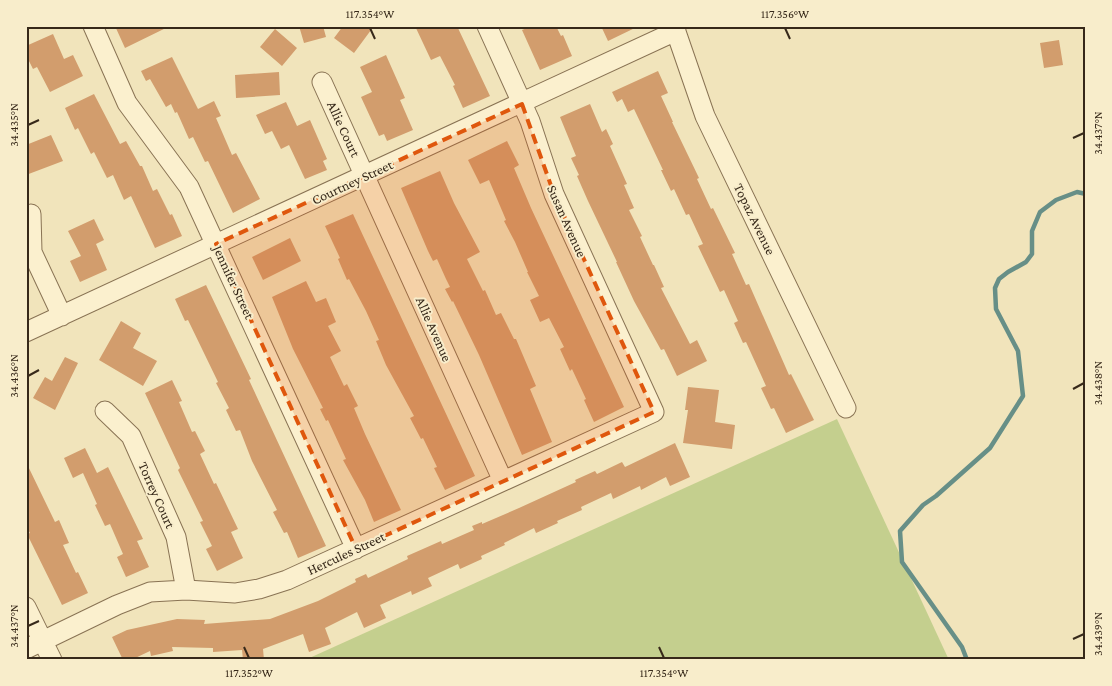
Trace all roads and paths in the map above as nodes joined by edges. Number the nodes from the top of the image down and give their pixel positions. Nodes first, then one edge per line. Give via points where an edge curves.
1 (92, 26) edge
2 (487, 26) edge
3 (675, 29) edge
4 (322, 82) dead end
5 (522, 104) junction
6 (365, 176) junction
7 (31, 214) dead end
8 (216, 244) junction
9 (62, 316) junction
10 (26, 332) edge
11 (846, 408) dead end
12 (105, 411) dead end
13 (654, 412) joint
14 (503, 481) junction
15 (356, 549) junction
16 (186, 590) junction
17 (26, 607) edge
18 (35, 645) edge
19 (52, 660) edge

1 - 8 street, Jennifer Street via 128,103 189,187
2 - 5 street, Susan Avenue
3 - 5 street, Courtney Street
3 - 11 street, Topaz Avenue via 705,116
4 - 6 street, Allie Court
5 - 6 street, Courtney Street
5 - 13 street, Susan Avenue via 554,194
6 - 8 street, Courtney Street
6 - 14 street, Allie Avenue
7 - 9 street via 32,252
8 - 9 street, Courtney Street
8 - 15 street, Jennifer Street
9 - 10 street, Courtney Street
12 - 16 street, Torrey Court via 131,436 176,537
13 - 14 street, Hercules Street
14 - 15 street, Hercules Street
15 - 16 street, Hercules Street via 259,589 235,593
16 - 18 street, Hercules Street via 150,592
17 - 18 street
18 - 19 street

